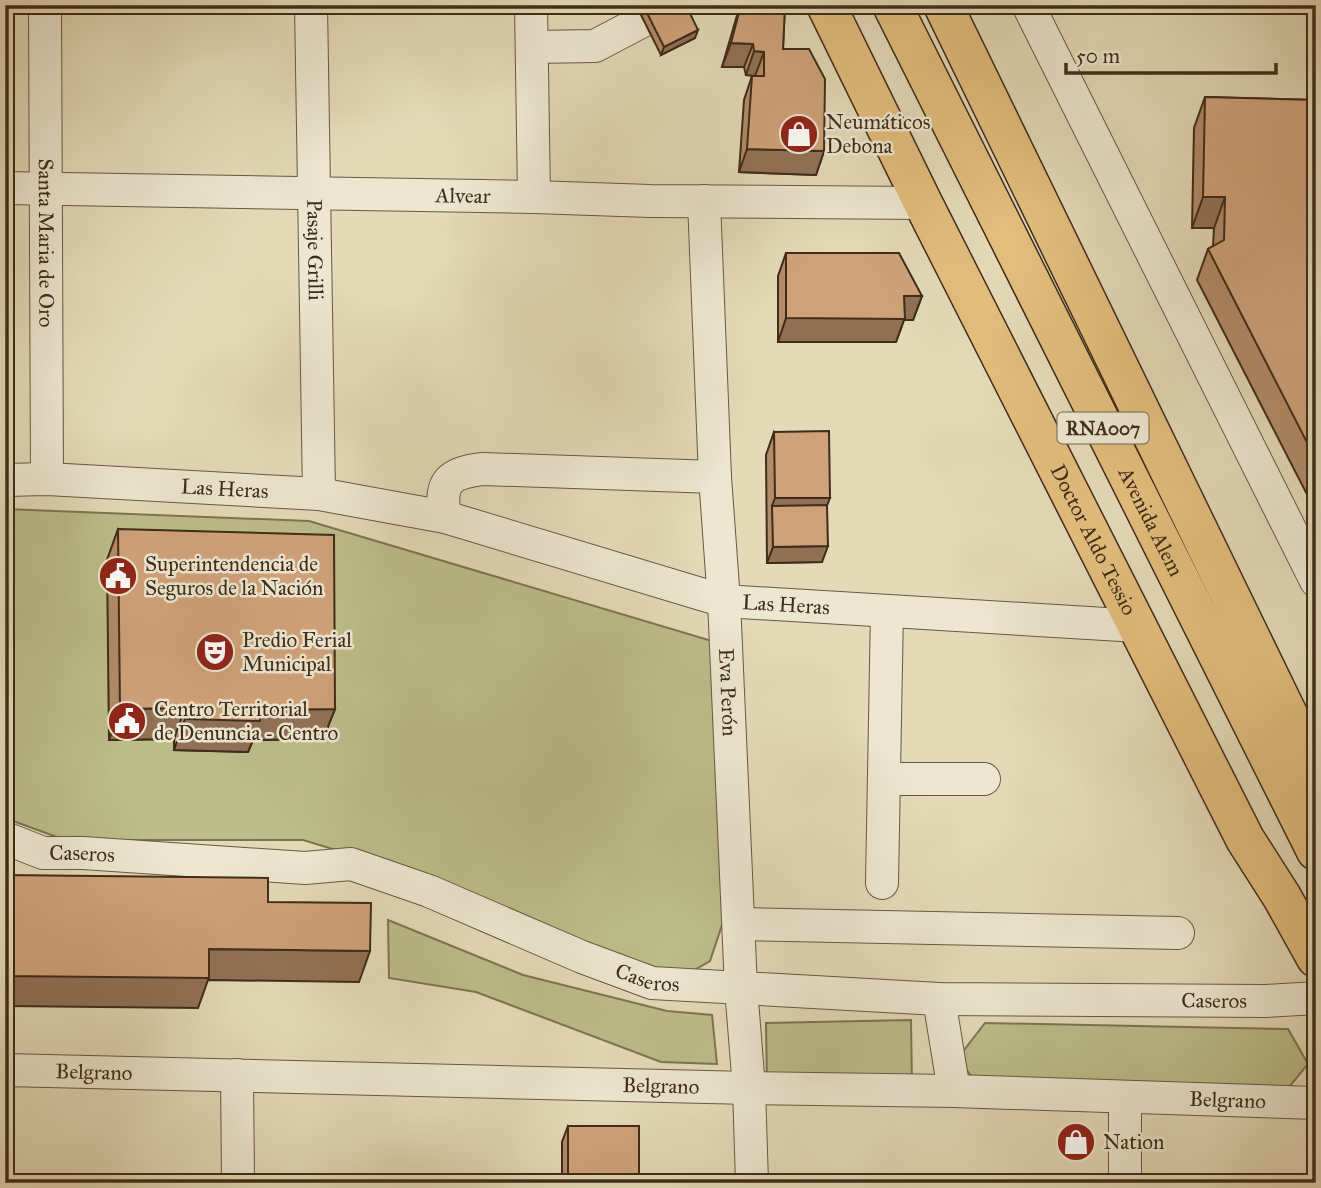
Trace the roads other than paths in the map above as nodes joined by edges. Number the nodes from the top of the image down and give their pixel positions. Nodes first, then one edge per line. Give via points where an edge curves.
1 (45, 5) edge
2 (311, 5) edge
3 (531, 5) edge
4 (673, 5) edge
5 (827, 5) edge
6 (892, 5) edge
7 (943, 5) edge
8 (1028, 5) edge
9 (532, 47) junction
10 (5, 188) edge
11 (45, 188) junction
12 (314, 194) junction
13 (534, 197) junction
14 (704, 201) junction
15 (923, 203) junction
16 (715, 477) junction
17 (5, 480) edge
18 (47, 480) junction
19 (319, 494) junction
20 (444, 517) junction
21 (1316, 581) edge
22 (724, 601) junction
23 (887, 611) junction
24 (1138, 626) junction
25 (1281, 703) junction
26 (1316, 755) edge
27 (1316, 772) edge
28 (884, 779) junction
29 (985, 779) dead end
30 (5, 838) edge
31 (1316, 851) edge
32 (882, 883) dead end
33 (738, 924) junction
34 (1178, 933) dead end
35 (1316, 958) edge
36 (741, 988) junction
37 (1316, 998) edge
38 (939, 999) junction
39 (5, 1070) edge
40 (237, 1075) junction
41 (749, 1088) junction
42 (954, 1091) junction
43 (1125, 1097) junction
44 (1308, 1099) edge
45 (238, 1183) edge
46 (752, 1183) edge
47 (1125, 1183) edge

1 - 11 street, Santa Maria de Oro
2 - 12 street, Pasaje Grilli
3 - 9 street
4 - 9 street via 595,46
5 - 15 main road, Doctor Aldo Tessio
6 - 31 main road, Avenida Alem / RNA007
7 - 25 main road, Avenida Alem / RNA007
8 - 21 street
9 - 13 street
10 - 11 street, Alvear
11 - 12 street, Alvear
11 - 18 street, Santa Maria de Oro
12 - 13 street, Alvear
12 - 19 street, Pasaje Grilli
13 - 14 street, Alvear
14 - 15 street, Alvear
14 - 16 street, Eva Perón
15 - 24 main road, Doctor Aldo Tessio
16 - 20 street via 465,471 444,486
16 - 22 street, Eva Perón
17 - 18 street, Las Heras
18 - 19 street, Las Heras
19 - 20 street, Las Heras
20 - 22 street, Las Heras
22 - 23 street, Las Heras
22 - 33 street, Eva Perón
23 - 24 street, Las Heras
23 - 28 street
24 - 35 main road, Doctor Aldo Tessio via 1245,839
25 - 26 main road
25 - 27 main road, Avenida Alem / RNA007
28 - 29 street
28 - 32 street
30 - 36 street, Caseros via 43,853 305,868 351,864 429,891 652,983
33 - 34 street
33 - 36 street, Eva Perón
36 - 38 street, Caseros
36 - 41 street, Eva Perón
37 - 38 street, Caseros
38 - 42 street
39 - 40 street, Belgrano
40 - 41 street, Belgrano
40 - 45 street
41 - 42 street, Belgrano
41 - 46 street, Eva Perón
42 - 43 street, Belgrano
43 - 44 street, Belgrano
43 - 47 street

